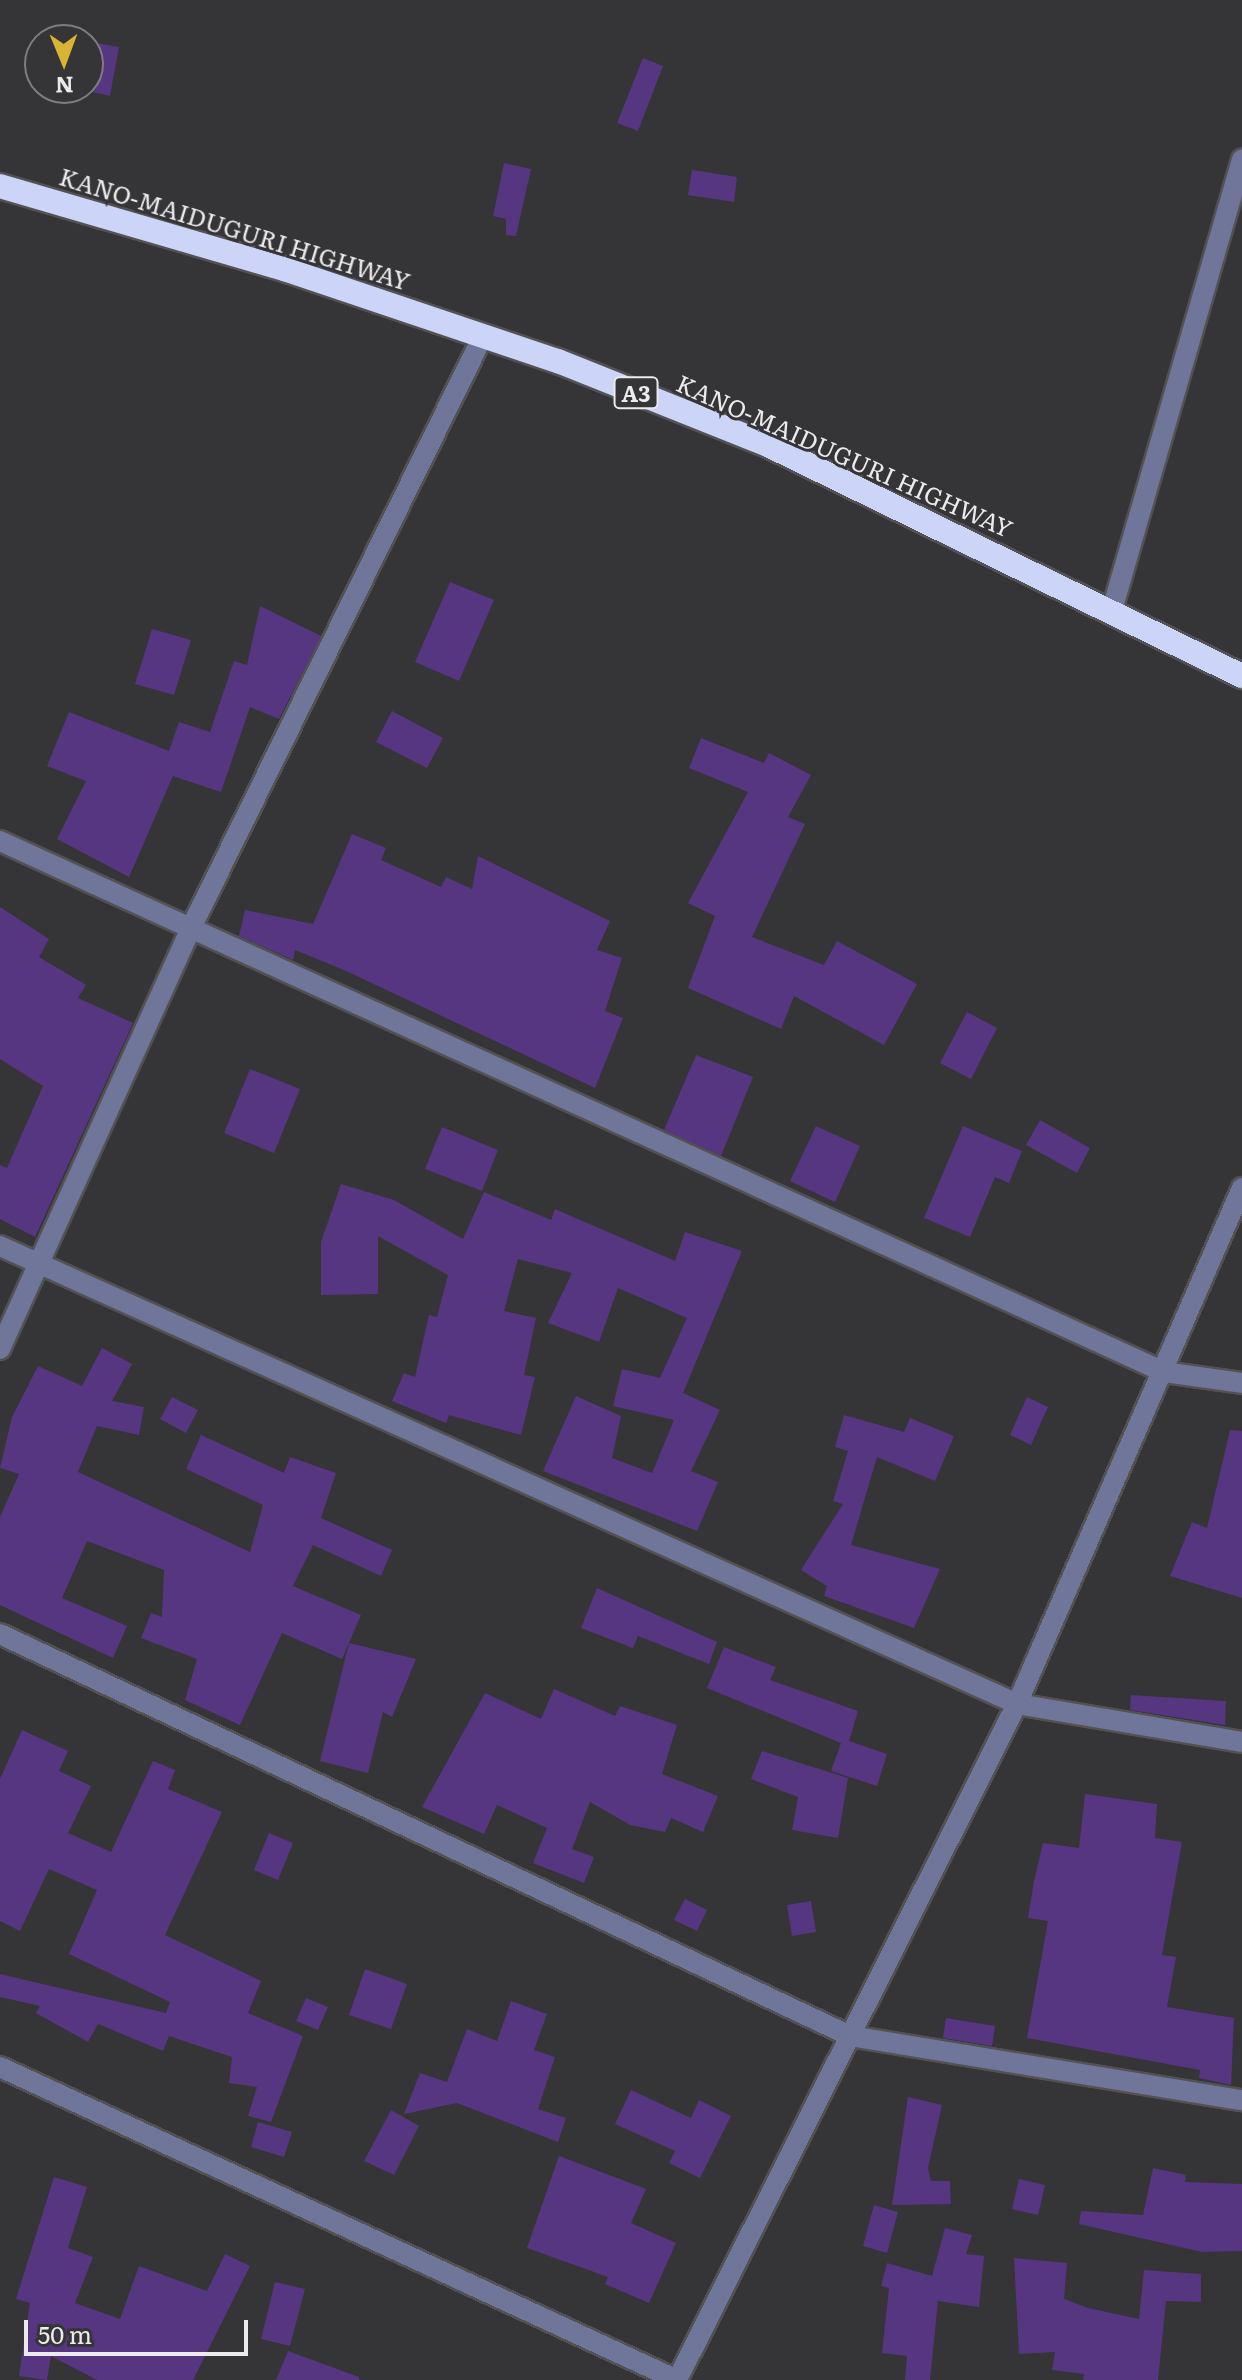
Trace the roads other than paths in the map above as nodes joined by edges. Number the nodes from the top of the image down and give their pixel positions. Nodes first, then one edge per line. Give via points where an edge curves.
1 (1242, 159) edge
2 (0, 186) edge
3 (483, 336) junction
4 (1112, 610) junction
5 (1242, 676) edge
6 (0, 841) edge
7 (191, 928) junction
8 (1242, 1188) edge
9 (0, 1246) edge
10 (39, 1264) junction
11 (0, 1349) edge
12 (1164, 1372) junction
13 (1242, 1383) edge
14 (0, 1634) edge
15 (1017, 1704) junction
16 (1242, 1742) edge
17 (850, 2036) junction
18 (0, 2067) edge
19 (1242, 2100) edge
20 (677, 2380) edge

1 - 4 street
2 - 3 highway, KANO-MAIDUGURI HIGHWAY / A3
3 - 4 highway, KANO-MAIDUGURI HIGHWAY / A3 via 770,446
3 - 7 street
4 - 5 highway, KANO-MAIDUGURI HIGHWAY / A3
6 - 7 street
7 - 10 street
7 - 12 street
8 - 12 street
9 - 10 street
10 - 11 street
10 - 15 street
12 - 13 street
12 - 15 street
14 - 17 street
15 - 16 street
15 - 17 street
17 - 19 street
17 - 20 street
18 - 20 street

